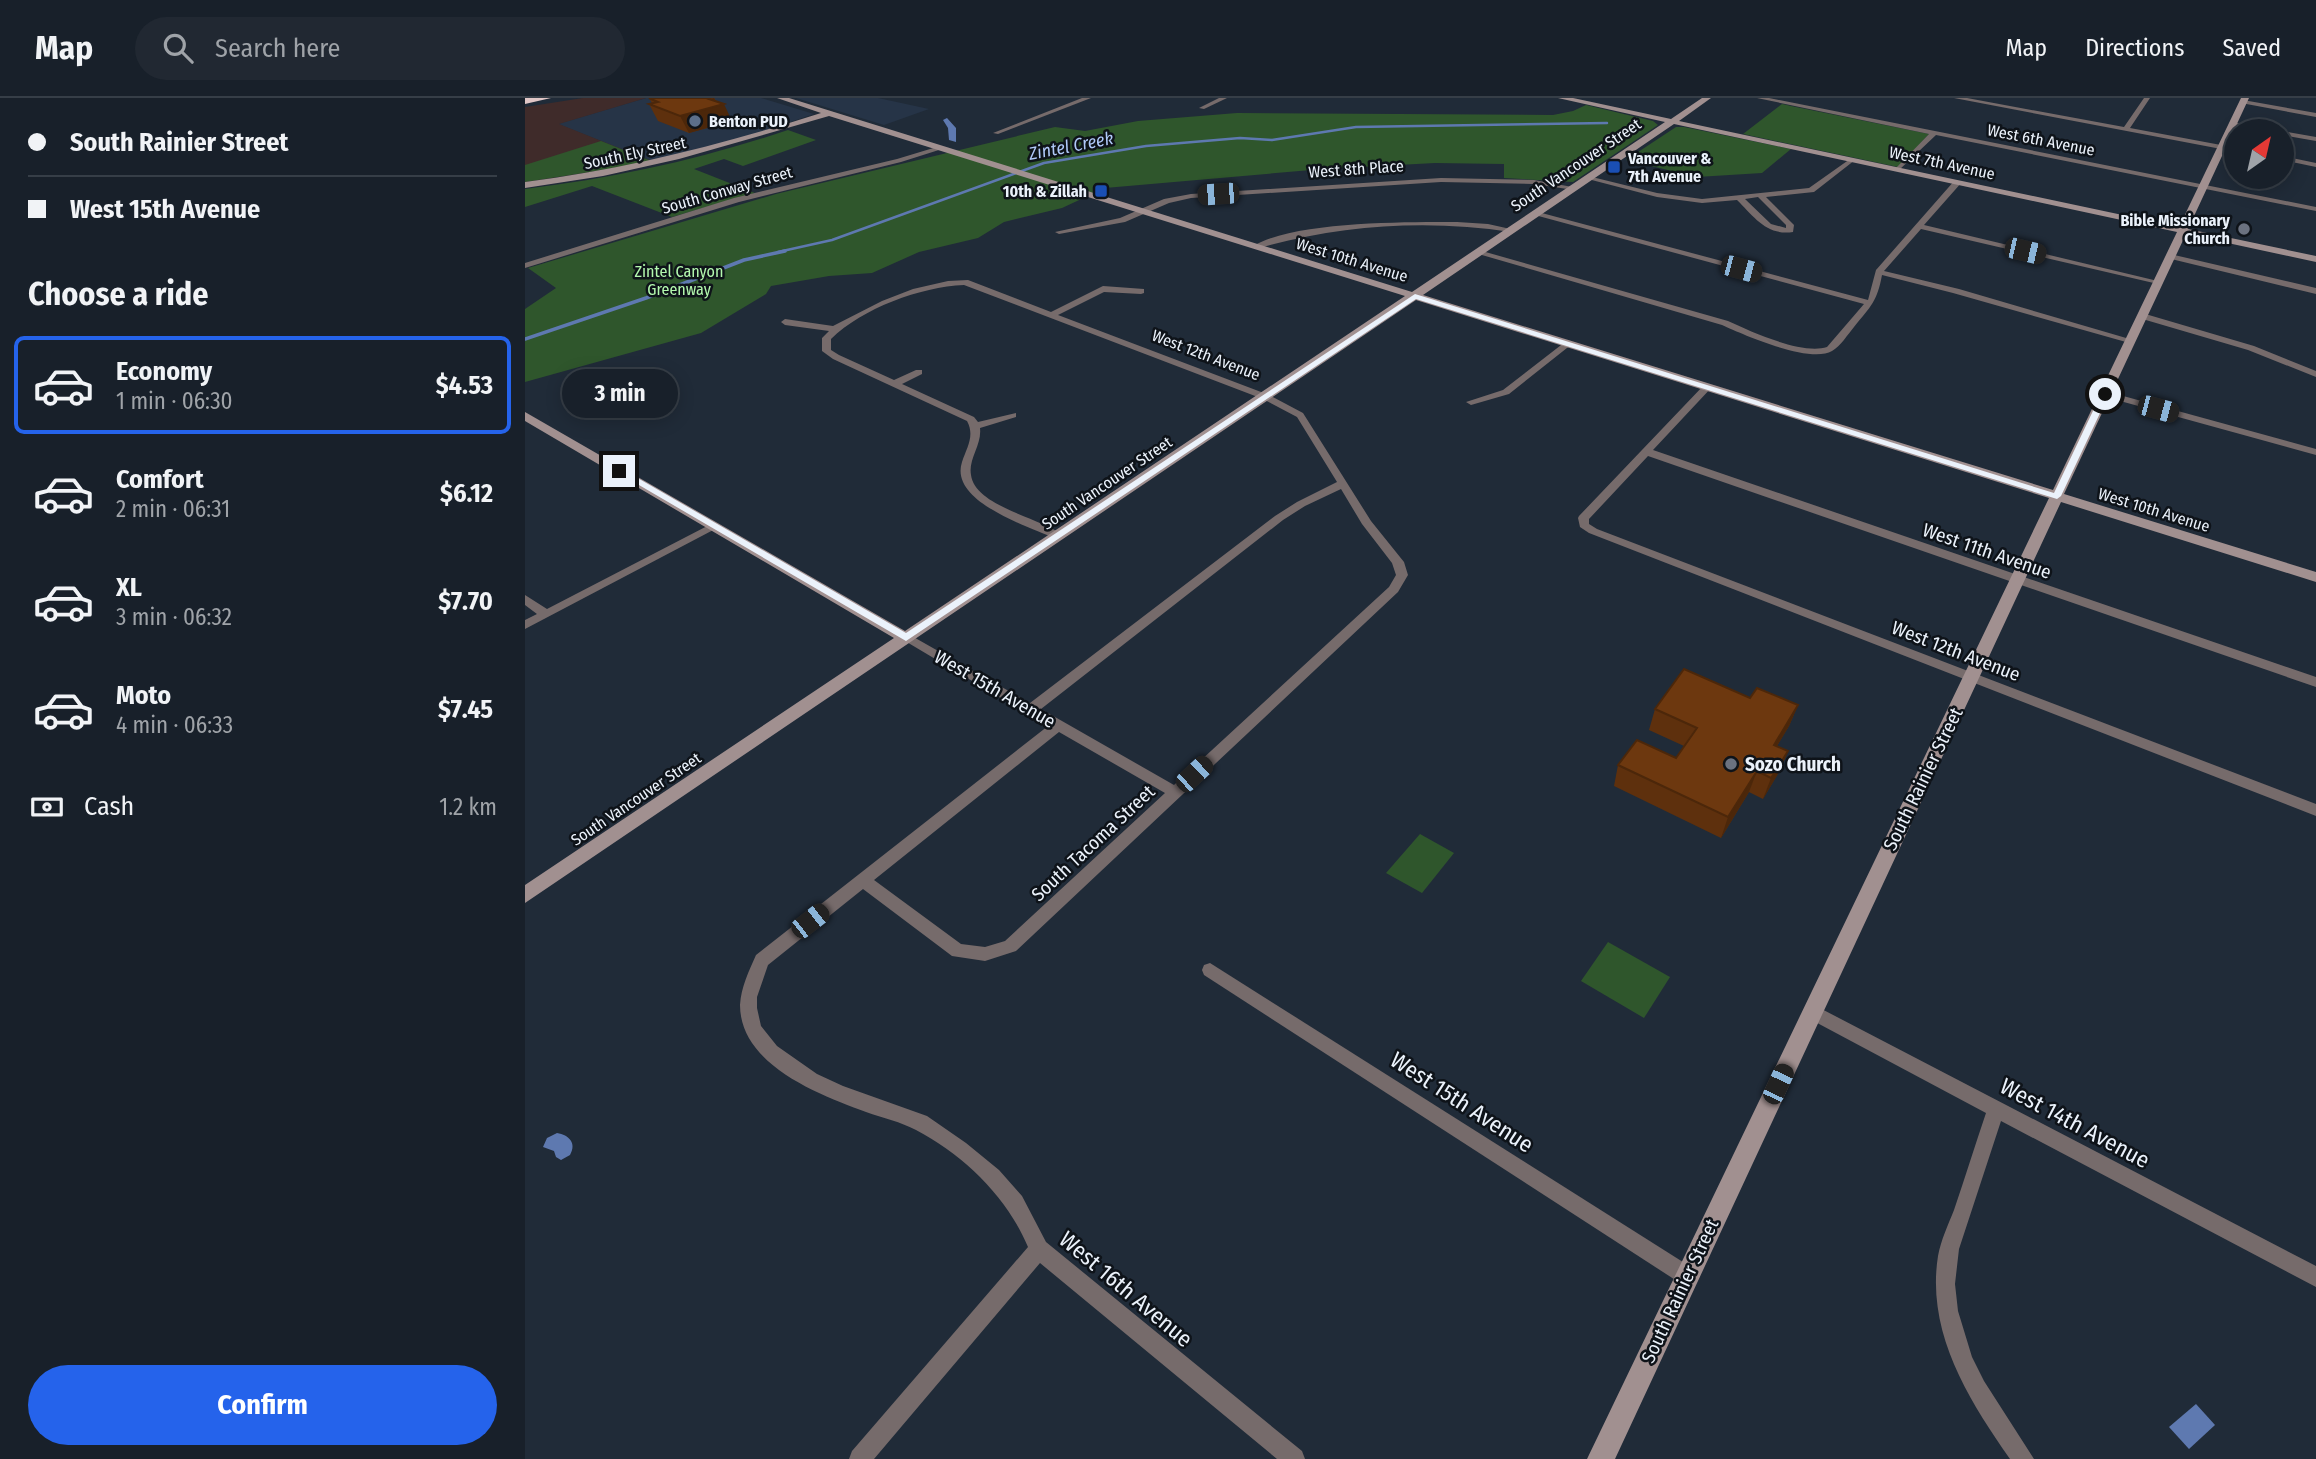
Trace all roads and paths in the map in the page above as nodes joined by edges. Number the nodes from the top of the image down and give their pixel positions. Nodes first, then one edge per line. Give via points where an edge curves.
1 (546, 98) edge
2 (781, 98) edge
3 (1088, 98) edge
4 (1224, 98) edge
5 (1562, 98) edge
6 (1707, 98) edge
7 (1760, 98) edge
8 (1957, 98) edge
9 (2147, 98) edge
10 (2244, 100) edge
11 (525, 101) edge
12 (1202, 107) dead end
13 (829, 113) junction
14 (2316, 115) edge
15 (2234, 119) edge
16 (1673, 121) junction
17 (2126, 129) junction
18 (1934, 132) junction
19 (996, 133) dead end
20 (2294, 135) edge
21 (2316, 139) edge
22 (2224, 142) edge
23 (2222, 147) junction
24 (940, 148) junction
25 (1852, 160) junction
26 (2294, 160) edge
27 (2316, 165) edge
28 (1898, 169) junction
29 (1588, 178) junction
30 (1958, 182) junction
31 (525, 186) edge
32 (2203, 186) junction
33 (1574, 188) junction
34 (1761, 197) junction
35 (1740, 198) junction
36 (2316, 209) edge
37 (1143, 211) junction
38 (1535, 214) junction
39 (1919, 226) junction
40 (1511, 230) junction
41 (2182, 230) junction
42 (1059, 232) dead end
43 (1256, 247) junction
44 (1479, 253) junction
45 (2170, 256) junction
46 (2316, 259) edge
47 (525, 266) edge
48 (1879, 272) junction
49 (2158, 282) junction
50 (1141, 291) dead end
51 (2316, 291) edge
52 (1415, 296) junction
53 (1870, 303) junction
54 (1053, 314) junction
55 (2142, 316) junction
56 (785, 322) dead end
57 (835, 329) junction
58 (2130, 342) junction
59 (1568, 344) junction
60 (919, 372) dead end
61 (2316, 374) edge
62 (894, 384) junction
63 (1707, 387) junction
64 (2105, 394) junction
65 (1266, 397) junction
66 (1471, 402) dead end
67 (1013, 415) dead end
68 (525, 416) edge
69 (976, 426) junction
70 (1647, 452) junction
71 (2316, 452) edge
72 (1342, 484) junction
73 (2057, 496) junction
74 (713, 526) junction
75 (1058, 536) junction
76 (1402, 575) joint
77 (2316, 577) edge
78 (2018, 580) junction
79 (525, 599) edge
80 (546, 614) junction
81 (525, 625) edge
82 (906, 638) junction
83 (1972, 677) junction
84 (2316, 681) edge
85 (1031, 710) junction
86 (1058, 725) junction
87 (1174, 792) junction
88 (2316, 810) edge
89 (863, 880) junction
90 (525, 895) edge
91 (1210, 970) dead end
92 (1812, 1012) junction
93 (1996, 1108) junction
94 (1039, 1249) junction
95 (1687, 1276) junction
96 (2316, 1277) edge
97 (860, 1459) edge
98 (1294, 1459) edge
99 (1601, 1459) edge
100 (2023, 1459) edge

1 - 11 highway
2 - 13 street, West 10th Avenue
3 - 19 street
4 - 12 street
5 - 16 street, West 7th Avenue
6 - 16 street, South Vancouver Street
7 - 18 street, West 6th Avenue
8 - 17 street
9 - 17 street
10 - 14 street
10 - 15 street, South Rainier Street
13 - 24 street, West 10th Avenue
13 - 31 street, South Ely Street via 678,159
16 - 25 street, West 7th Avenue
16 - 29 street, South Vancouver Street
17 - 23 street
18 - 28 street
18 - 32 street, West 6th Avenue
20 - 21 street
22 - 23 street, South Rainier Street
23 - 32 street, South Rainier Street
24 - 37 street, West 10th Avenue
24 - 47 street, South Conway Street via 737,200
25 - 28 street, West 7th Avenue
25 - 34 street via 1811,190
26 - 27 street
28 - 30 street, West 7th Avenue
29 - 33 street, South Vancouver Street
29 - 35 street via 1682,199
30 - 39 street
30 - 41 street, West 7th Avenue
32 - 36 street, West 6th Avenue
32 - 41 street, South Rainier Street
33 - 37 street, West 8th Place via 1511,181 1402,181 1191,196
33 - 38 street, South Vancouver Street
34 - 35 street
34 - 35 street via 1790,230 1770,228
37 - 42 street, West 8th Place via 1122,220
37 - 43 street, West 10th Avenue
38 - 40 street, South Vancouver Street
38 - 53 street
39 - 48 street
39 - 49 street
40 - 43 street via 1478,224 1413,225 1287,235
40 - 44 street, South Vancouver Street
41 - 45 street, South Rainier Street
41 - 46 street, West 7th Avenue
43 - 52 street, West 10th Avenue
44 - 52 street, South Vancouver Street
44 - 53 street via 1820,352 1830,349
45 - 49 street, South Rainier Street
45 - 51 street
48 - 53 street
48 - 58 street
49 - 55 street, South Rainier Street
50 - 54 street via 1103,289
52 - 59 street, West 10th Avenue
52 - 65 street, South Vancouver Street
54 - 57 street, West 12th Avenue via 965,282 940,283 916,289
54 - 65 street, West 12th Avenue
55 - 58 street, South Rainier Street
55 - 61 street via 2251,348
56 - 57 street
57 - 62 street via 826,338 827,351
58 - 64 street, South Rainier Street
59 - 63 street, West 10th Avenue
59 - 66 street via 1506,392
60 - 62 street
62 - 69 street via 960,413
63 - 70 street
63 - 73 street, West 10th Avenue
64 - 71 street
64 - 73 street, South Rainier Street
65 - 72 street, West 12th Avenue via 1303,419
65 - 75 street, South Vancouver Street
67 - 69 street
68 - 74 street, West 15th Avenue
69 - 75 street via 965,465 969,485 981,497
70 - 78 street, West 11th Avenue
70 - 83 street, West 12th Avenue via 1583,518 1584,525
72 - 76 street, West 12th Avenue via 1398,562
72 - 85 street via 1279,518
73 - 77 street, West 10th Avenue
73 - 78 street, South Rainier Street
74 - 80 street
74 - 82 street, West 15th Avenue
75 - 82 street, South Vancouver Street
76 - 87 street, South Tacoma Street via 1394,589
78 - 83 street, South Rainier Street
78 - 84 street, West 11th Avenue
79 - 80 street
80 - 81 street
82 - 85 street, West 15th Avenue
82 - 90 street, South Vancouver Street
83 - 88 street, West 12th Avenue
83 - 92 street, South Rainier Street
85 - 86 street, West 15th Avenue
86 - 87 street, West 15th Avenue
86 - 89 street
87 - 89 street, South Tacoma Street via 1022,936 998,951 958,951
89 - 94 street, West 16th Avenue via 762,960 747,1005 759,1040 788,1068 818,1085 922,1124 956,1146 1012,1198
91 - 95 street, West 15th Avenue
92 - 93 street, West 14th Avenue
92 - 95 street, South Rainier Street
93 - 96 street, West 14th Avenue
93 - 100 street via 1948,1255 1946,1291 1959,1353 1982,1401
94 - 97 street
94 - 98 street, West 16th Avenue
95 - 99 street, South Rainier Street

